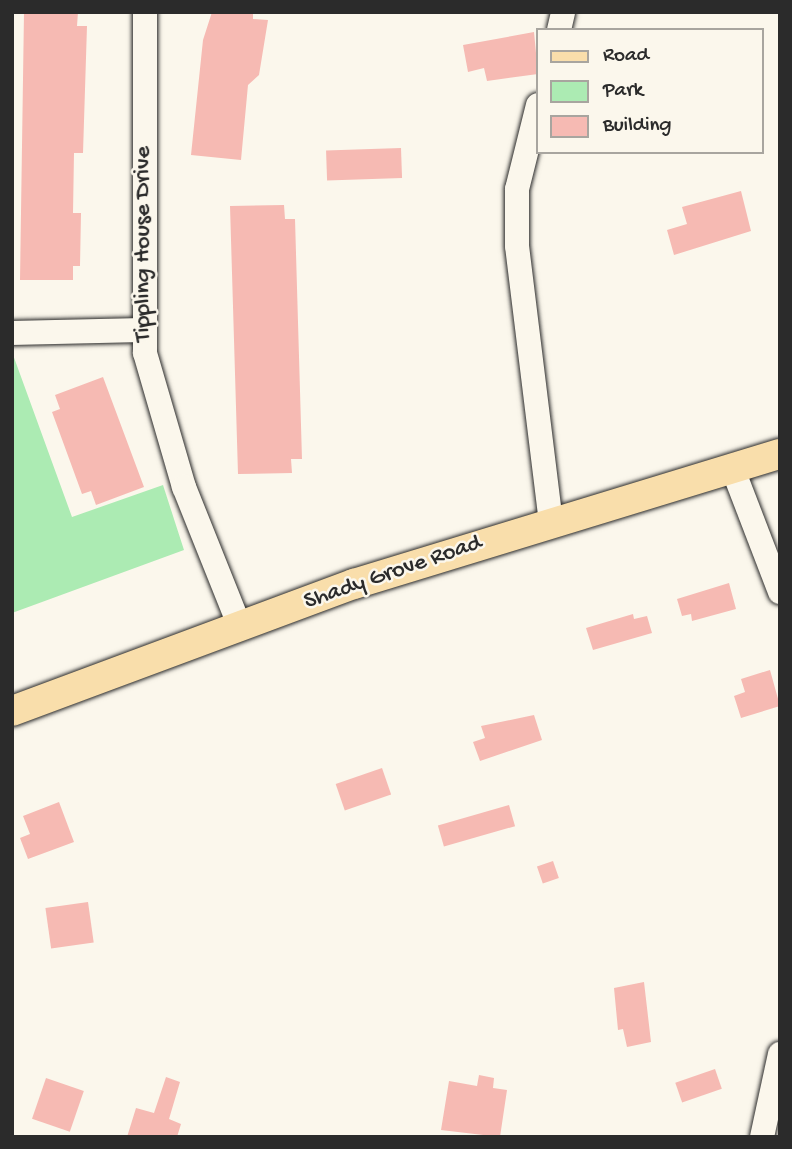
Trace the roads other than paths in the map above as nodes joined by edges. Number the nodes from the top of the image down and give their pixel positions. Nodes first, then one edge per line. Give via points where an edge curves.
1 (145, 12) edge
2 (536, 113) edge
3 (142, 330) junction
4 (12, 332) edge
5 (780, 454) edge
6 (732, 467) junction
7 (551, 521) junction
8 (780, 592) edge
9 (240, 627) junction
10 (12, 711) edge
11 (780, 1054) edge
12 (762, 1137) edge

1 - 3 street, Tippling House Drive
2 - 7 street via 517,189 517,246
3 - 4 street
3 - 9 street, Tippling House Drive via 184,487
5 - 6 main road, Shady Grove Road
6 - 7 main road, Shady Grove Road
6 - 8 street
7 - 9 main road, Shady Grove Road
9 - 10 main road, Shady Grove Road
11 - 12 street

